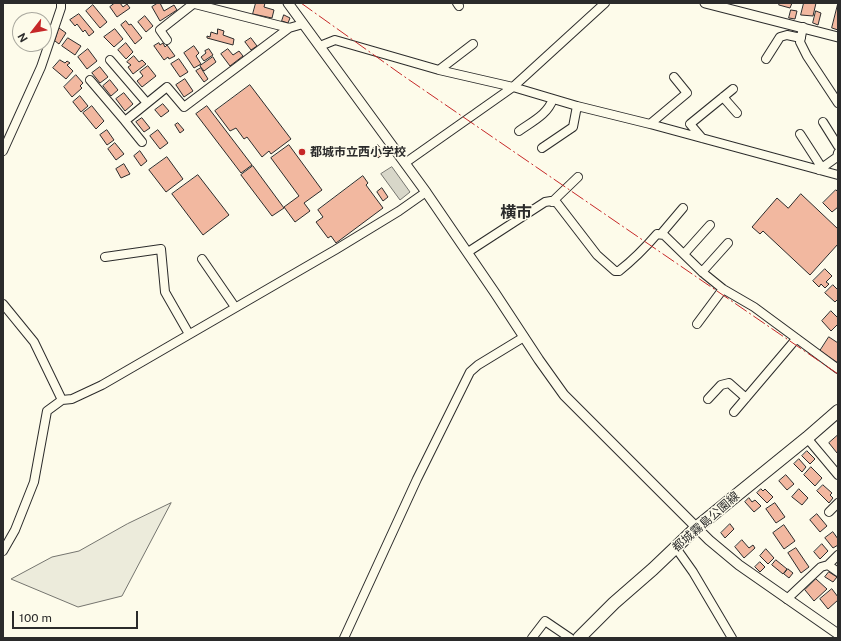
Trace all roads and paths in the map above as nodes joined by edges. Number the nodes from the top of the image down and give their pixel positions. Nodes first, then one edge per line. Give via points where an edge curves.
1 (192, 3) edge
2 (605, 3) edge
3 (705, 3) edge
4 (63, 5) edge
5 (292, 5) edge
6 (303, 24) junction
7 (803, 27) junction
8 (289, 28) junction
9 (838, 36) edge
10 (801, 38) junction
11 (167, 40) dead end
12 (473, 44) dead end
13 (320, 46) junction
14 (766, 59) dead end
15 (110, 60) dead end
16 (439, 70) junction
17 (674, 77) dead end
18 (90, 80) dead end
19 (513, 87) junction
20 (733, 89) dead end
21 (723, 97) junction
22 (553, 99) junction
23 (147, 103) junction
24 (838, 103) edge
25 (577, 106) junction
26 (737, 113) dead end
27 (125, 121) junction
28 (823, 122) dead end
29 (650, 124) junction
30 (519, 131) dead end
31 (800, 134) dead end
32 (702, 138) junction
33 (142, 142) dead end
34 (838, 146) edge
35 (542, 148) dead end
36 (3, 151) edge
37 (838, 153) edge
38 (405, 163) junction
39 (820, 169) junction
40 (838, 175) edge
41 (578, 177) dead end
42 (426, 192) junction
43 (552, 202) junction
44 (683, 208) dead end
45 (710, 225) dead end
46 (661, 234) junction
47 (728, 243) dead end
48 (468, 252) junction
49 (684, 254) junction
50 (105, 257) dead end
51 (202, 259) dead end
52 (702, 272) junction
53 (723, 289) junction
54 (3, 304) edge
55 (235, 307) junction
56 (697, 324) dead end
57 (189, 334) junction
58 (524, 337) junction
59 (796, 339) junction
60 (838, 369) edge
61 (746, 398) junction
62 (708, 399) dead end
63 (62, 400) junction
64 (838, 411) edge
65 (734, 412) dead end
66 (807, 438) junction
67 (838, 474) edge
68 (838, 503) edge
69 (829, 512) dead end
70 (696, 528) junction
71 (676, 548) junction
72 (3, 552) edge
73 (838, 555) edge
74 (828, 565) junction
75 (838, 572) edge
76 (787, 599) junction
77 (838, 634) edge
78 (344, 638) edge
79 (532, 638) edge
80 (570, 638) edge
81 (579, 638) edge
82 (732, 638) edge

1 - 8 street
1 - 11 street via 160,30
2 - 19 street
3 - 7 street
4 - 36 street via 41,67
5 - 6 street
6 - 8 street
6 - 13 street
7 - 9 street
7 - 10 street
8 - 23 street via 184,108 167,87
10 - 14 street via 786,35 780,37
10 - 24 street via 800,42 807,56
12 - 16 street
13 - 16 street via 335,40
13 - 38 street
15 - 23 street
16 - 19 street
17 - 29 street via 687,93
18 - 27 street
19 - 22 street
19 - 38 street
20 - 21 street
21 - 26 street
21 - 32 street via 690,124
22 - 25 street
22 - 30 street via 545,113
23 - 27 street
25 - 29 street
25 - 35 street via 572,127
27 - 33 street
28 - 34 street
29 - 32 street
31 - 39 street
32 - 39 street
37 - 39 street via 837,157
38 - 42 street
39 - 40 street
41 - 43 street
42 - 48 street
42 - 55 street via 342,246
43 - 46 street via 557,203 597,255 615,271 619,271 632,261 657,234
43 - 48 street via 545,202
44 - 46 street
45 - 49 street
46 - 49 street
47 - 52 street
48 - 58 street
49 - 52 street
50 - 57 street via 161,249 165,292
51 - 55 street
52 - 53 street
53 - 56 street
53 - 59 street via 754,307
54 - 63 street via 34,342
55 - 57 street
57 - 63 street via 102,385 72,399
58 - 70 street via 564,395
58 - 78 street via 470,372
59 - 60 street
59 - 61 street
61 - 62 street via 729,383 721,385
61 - 65 street
63 - 72 street via 47,411 34,482 15,530
64 - 66 main road, 都城霧島公園線
66 - 67 street
66 - 70 main road, 都城霧島公園線
68 - 69 street
70 - 71 main road, 都城霧島公園線
70 - 76 street via 738,565
71 - 81 main road, 都城霧島公園線
71 - 82 street
73 - 74 street
74 - 75 street
74 - 76 street via 821,567
76 - 77 street
79 - 80 street via 546,621

